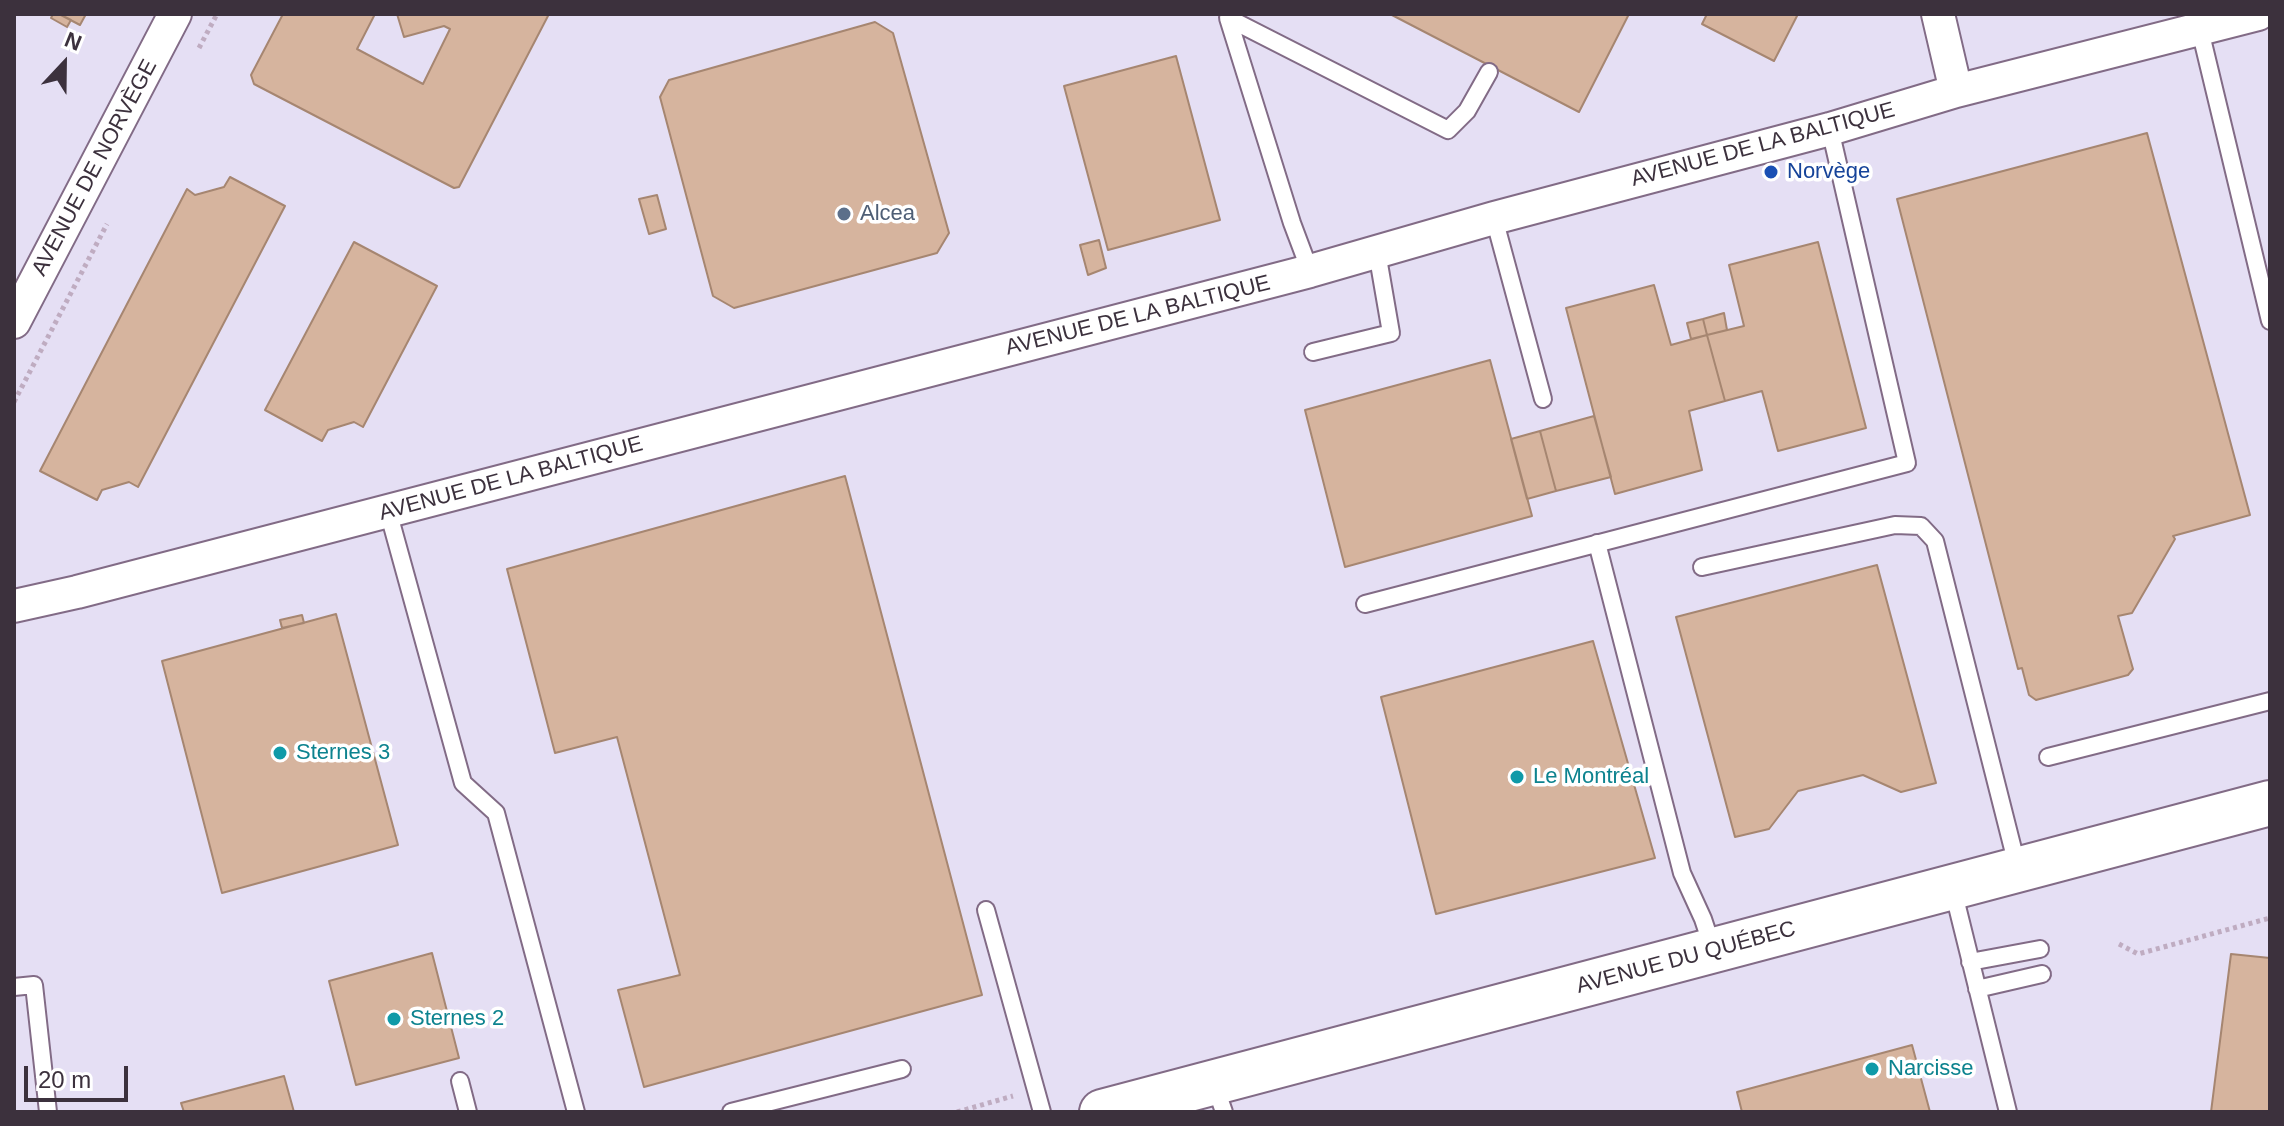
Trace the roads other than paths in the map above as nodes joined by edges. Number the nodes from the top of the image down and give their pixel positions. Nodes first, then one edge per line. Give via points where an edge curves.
1 (175, 14) edge
2 (1938, 14) edge
3 (2258, 14) edge
4 (1223, 15) edge
5 (2200, 30) junction
6 (1489, 72) dead end
7 (1956, 91) junction
8 (1830, 129) junction
9 (1494, 218) junction
10 (1377, 252) junction
11 (1310, 271) junction
12 (2270, 321) edge
13 (14, 322) edge
14 (1313, 352) dead end
15 (1543, 399) dead end
16 (388, 511) junction
17 (1597, 543) junction
18 (1702, 567) dead end
19 (1365, 604) dead end
20 (14, 606) edge
21 (2270, 701) edge
22 (2048, 757) dead end
23 (2270, 803) edge
24 (2019, 871) junction
25 (1952, 888) junction
26 (986, 910) dead end
27 (2040, 949) dead end
28 (1714, 951) junction
29 (1970, 962) junction
30 (2042, 974) dead end
31 (14, 987) edge
32 (1977, 989) junction
33 (902, 1069) dead end
34 (460, 1081) dead end
35 (1219, 1097) edge
36 (48, 1112) edge
37 (468, 1112) edge
38 (576, 1112) edge
39 (731, 1112) edge
40 (1042, 1112) edge
41 (1102, 1112) edge
42 (2008, 1112) edge

1 - 13 street, AVENUE DE NORVÈGE
2 - 7 street
3 - 5 street, AVENUE DE LA BALTIQUE
4 - 6 lane via 1448,130 1467,111
4 - 11 lane
5 - 7 street, AVENUE DE LA BALTIQUE
5 - 12 lane
7 - 8 street, AVENUE DE LA BALTIQUE
8 - 9 street, AVENUE DE LA BALTIQUE
8 - 17 lane via 1907,463
9 - 10 street, AVENUE DE LA BALTIQUE
9 - 15 lane
10 - 11 street, AVENUE DE LA BALTIQUE
10 - 14 lane via 1391,333
11 - 16 street, AVENUE DE LA BALTIQUE
16 - 20 street, AVENUE DE LA BALTIQUE
16 - 38 lane via 463,783 496,813
17 - 19 lane
17 - 28 lane via 1682,873
18 - 24 lane via 1895,525 1921,526 1935,541
21 - 22 lane
23 - 24 street, AVENUE DU QUÉBEC
24 - 25 street, AVENUE DU QUÉBEC
25 - 28 street, AVENUE DU QUÉBEC
25 - 29 lane
26 - 40 lane
27 - 29 lane
28 - 35 street, AVENUE DU QUÉBEC
29 - 32 lane
30 - 32 lane
31 - 36 lane via 34,985
32 - 42 lane
33 - 39 lane
34 - 37 lane
35 - 41 street, AVENUE DU QUÉBEC

